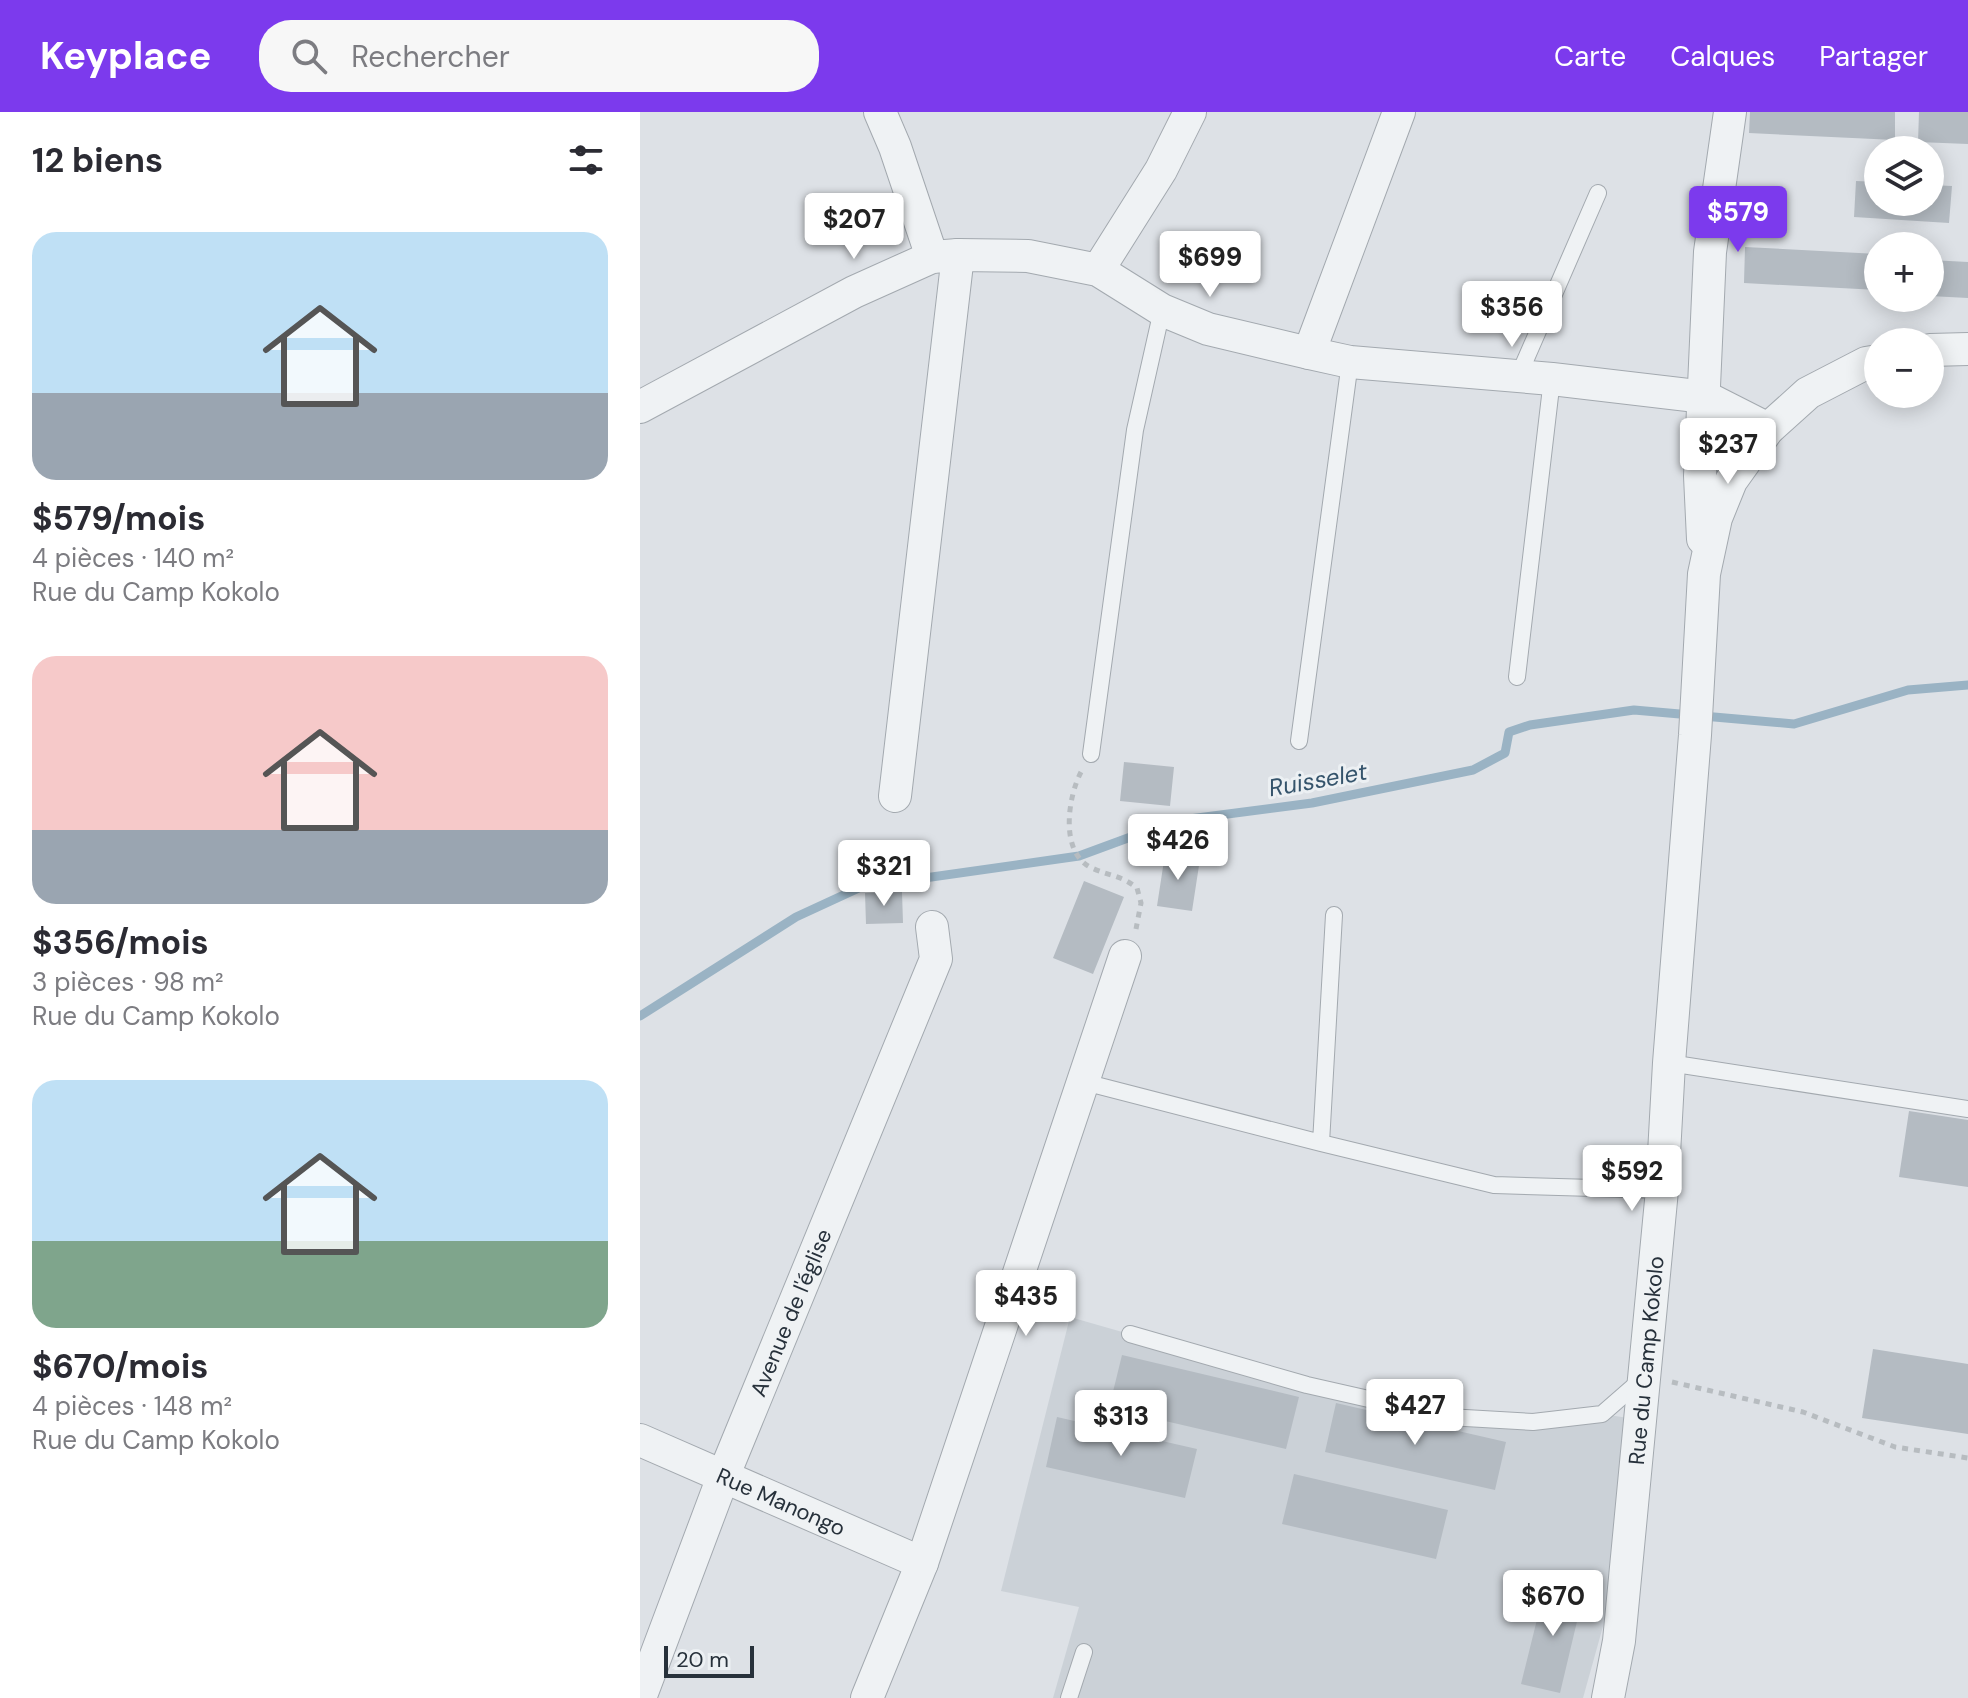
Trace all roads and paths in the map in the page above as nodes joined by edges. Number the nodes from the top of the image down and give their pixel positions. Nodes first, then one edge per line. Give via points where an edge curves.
1 (880, 112) edge
2 (1190, 112) edge
3 (1399, 112) edge
4 (1730, 112) edge
5 (1598, 193) dead end
6 (945, 256) junction
7 (1098, 270) junction
8 (1162, 310) junction
9 (1968, 349) edge
10 (1944, 350) edge
11 (1309, 353) junction
12 (1350, 362) junction
13 (1864, 364) edge
14 (1518, 377) junction
15 (1552, 379) junction
16 (1705, 397) junction
17 (640, 407) edge
18 (1768, 429) junction
19 (1704, 574) junction
20 (1517, 677) dead end
21 (1299, 741) dead end
22 (1091, 754) joint
23 (895, 796) dead end
24 (1334, 915) dead end
25 (932, 927) dead end
26 (1125, 956) joint
27 (1669, 1063) junction
28 (1084, 1082) junction
29 (1968, 1109) edge
30 (1321, 1143) junction
31 (1662, 1190) junction
32 (1130, 1334) dead end
33 (1646, 1376) junction
34 (640, 1440) edge
35 (1968, 1458) edge
36 (723, 1477) junction
37 (922, 1563) junction
38 (1084, 1652) dead end
39 (640, 1698) edge
40 (867, 1698) edge
41 (1069, 1698) edge
42 (1608, 1698) edge

1 - 6 street
2 - 7 street via 1161,170
3 - 11 street
4 - 16 street via 1710,252
5 - 14 lane
6 - 7 street via 1028,256
6 - 17 street via 854,292
6 - 23 street
7 - 8 street
8 - 11 street via 1208,329
8 - 22 lane via 1135,430
9 - 10 street
11 - 12 street
12 - 14 street
12 - 21 lane
13 - 18 street via 1808,393
14 - 15 street
15 - 16 street
15 - 20 lane
16 - 18 street
16 - 19 street via 1700,476
18 - 19 street via 1731,481 1716,518
19 - 27 street, Rue du Camp Kokolo
22 - 26 path via 1077,781 1068,827 1079,856 1090,868 1113,873 1137,888 1139,923
24 - 30 lane
25 - 36 street, Avenue de l'église via 936,959
26 - 28 street
27 - 29 lane
27 - 31 street, Rue du Camp Kokolo
28 - 30 lane
28 - 37 street
30 - 31 lane via 1494,1185
31 - 33 street, Rue du Camp Kokolo
32 - 33 lane via 1307,1385 1448,1417 1533,1422 1602,1414
33 - 35 path via 1803,1412 1895,1447
33 - 42 street, Rue du Camp Kokolo via 1619,1641
34 - 36 street, Rue Manongo
36 - 37 street, Rue Manongo
36 - 39 street, Avenue de l'église
37 - 40 street
38 - 41 lane

